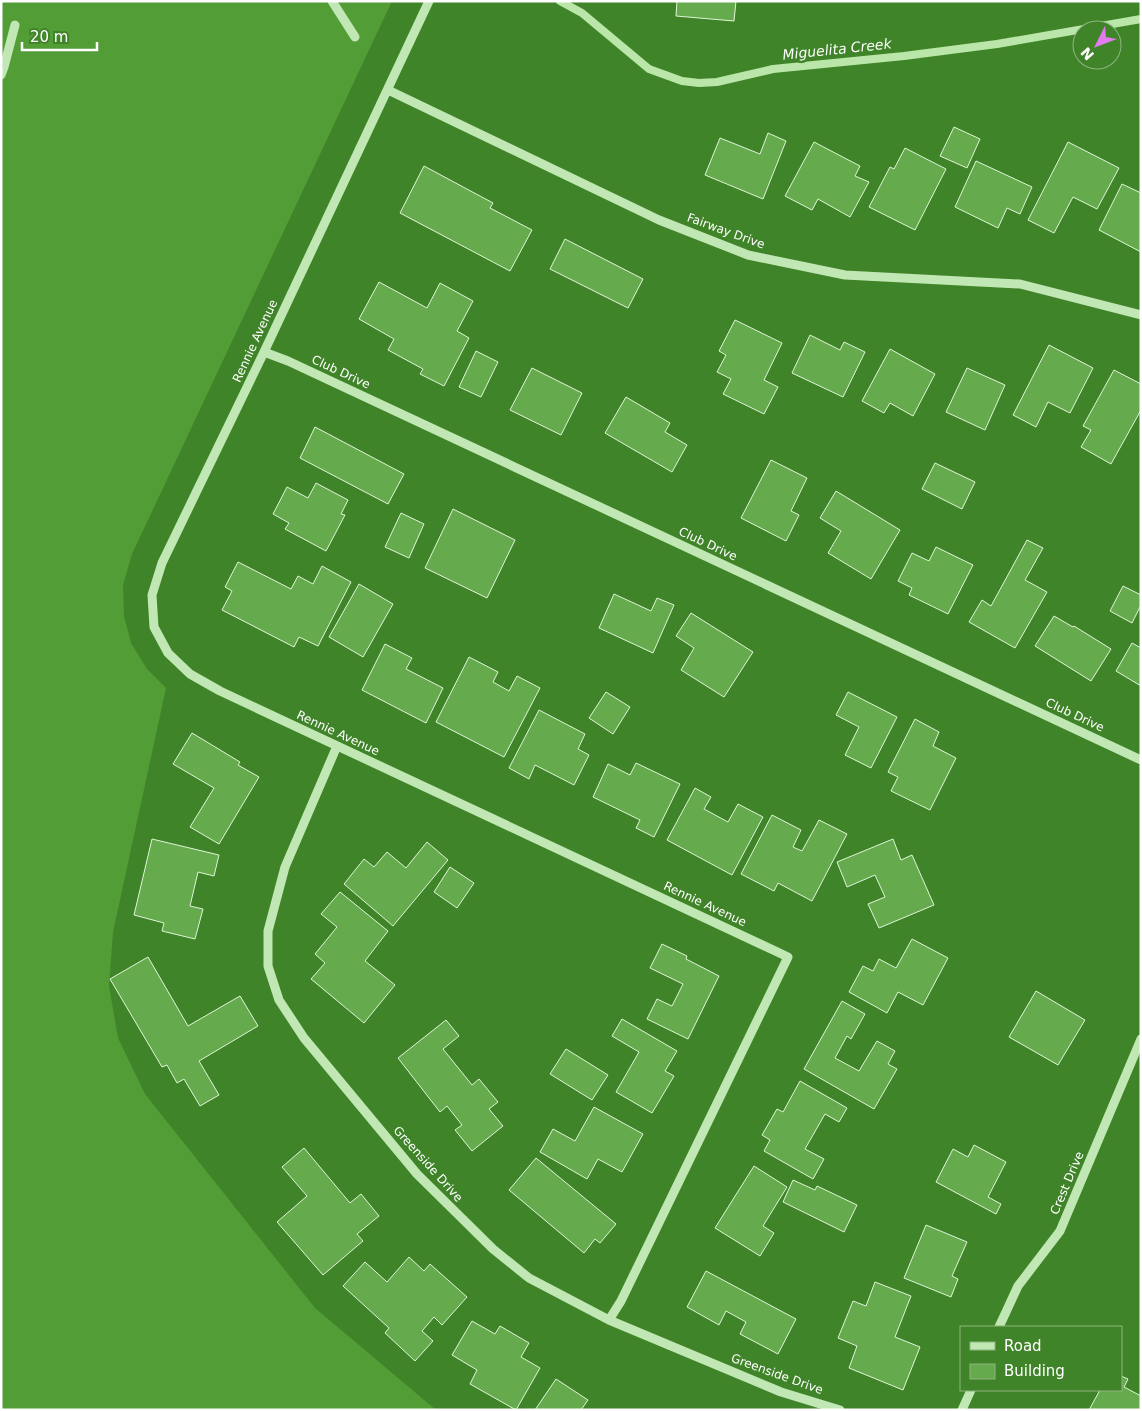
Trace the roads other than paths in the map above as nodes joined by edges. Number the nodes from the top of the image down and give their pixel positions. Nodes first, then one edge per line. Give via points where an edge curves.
1 (332, 1) edge
2 (429, 1) edge
3 (16, 24) dead end
4 (355, 37) dead end
5 (1, 74) edge
6 (388, 90) junction
7 (1141, 315) edge
8 (264, 352) junction
9 (336, 746) junction
10 (1141, 760) edge
11 (1141, 1039) edge
12 (609, 1320) junction
13 (1000, 1326) edge
14 (971, 1391) edge
15 (840, 1410) edge
16 (962, 1410) edge

1 - 4 street
2 - 6 street, Rennie Avenue
3 - 5 street
6 - 7 street, Fairway Drive via 659,220 748,254 844,275 1020,284
6 - 8 street, Rennie Avenue
8 - 9 street, Rennie Avenue via 162,563 152,595 154,627 168,653 190,674
8 - 10 street, Club Drive
9 - 12 street, Greenside Drive via 285,867 268,931 268,966 280,1000 304,1038 417,1174 493,1249 529,1278
9 - 12 street, Rennie Avenue via 788,957
11 - 13 street, Crest Drive via 1060,1230 1018,1286
12 - 15 street, Greenside Drive via 780,1392
14 - 16 street

